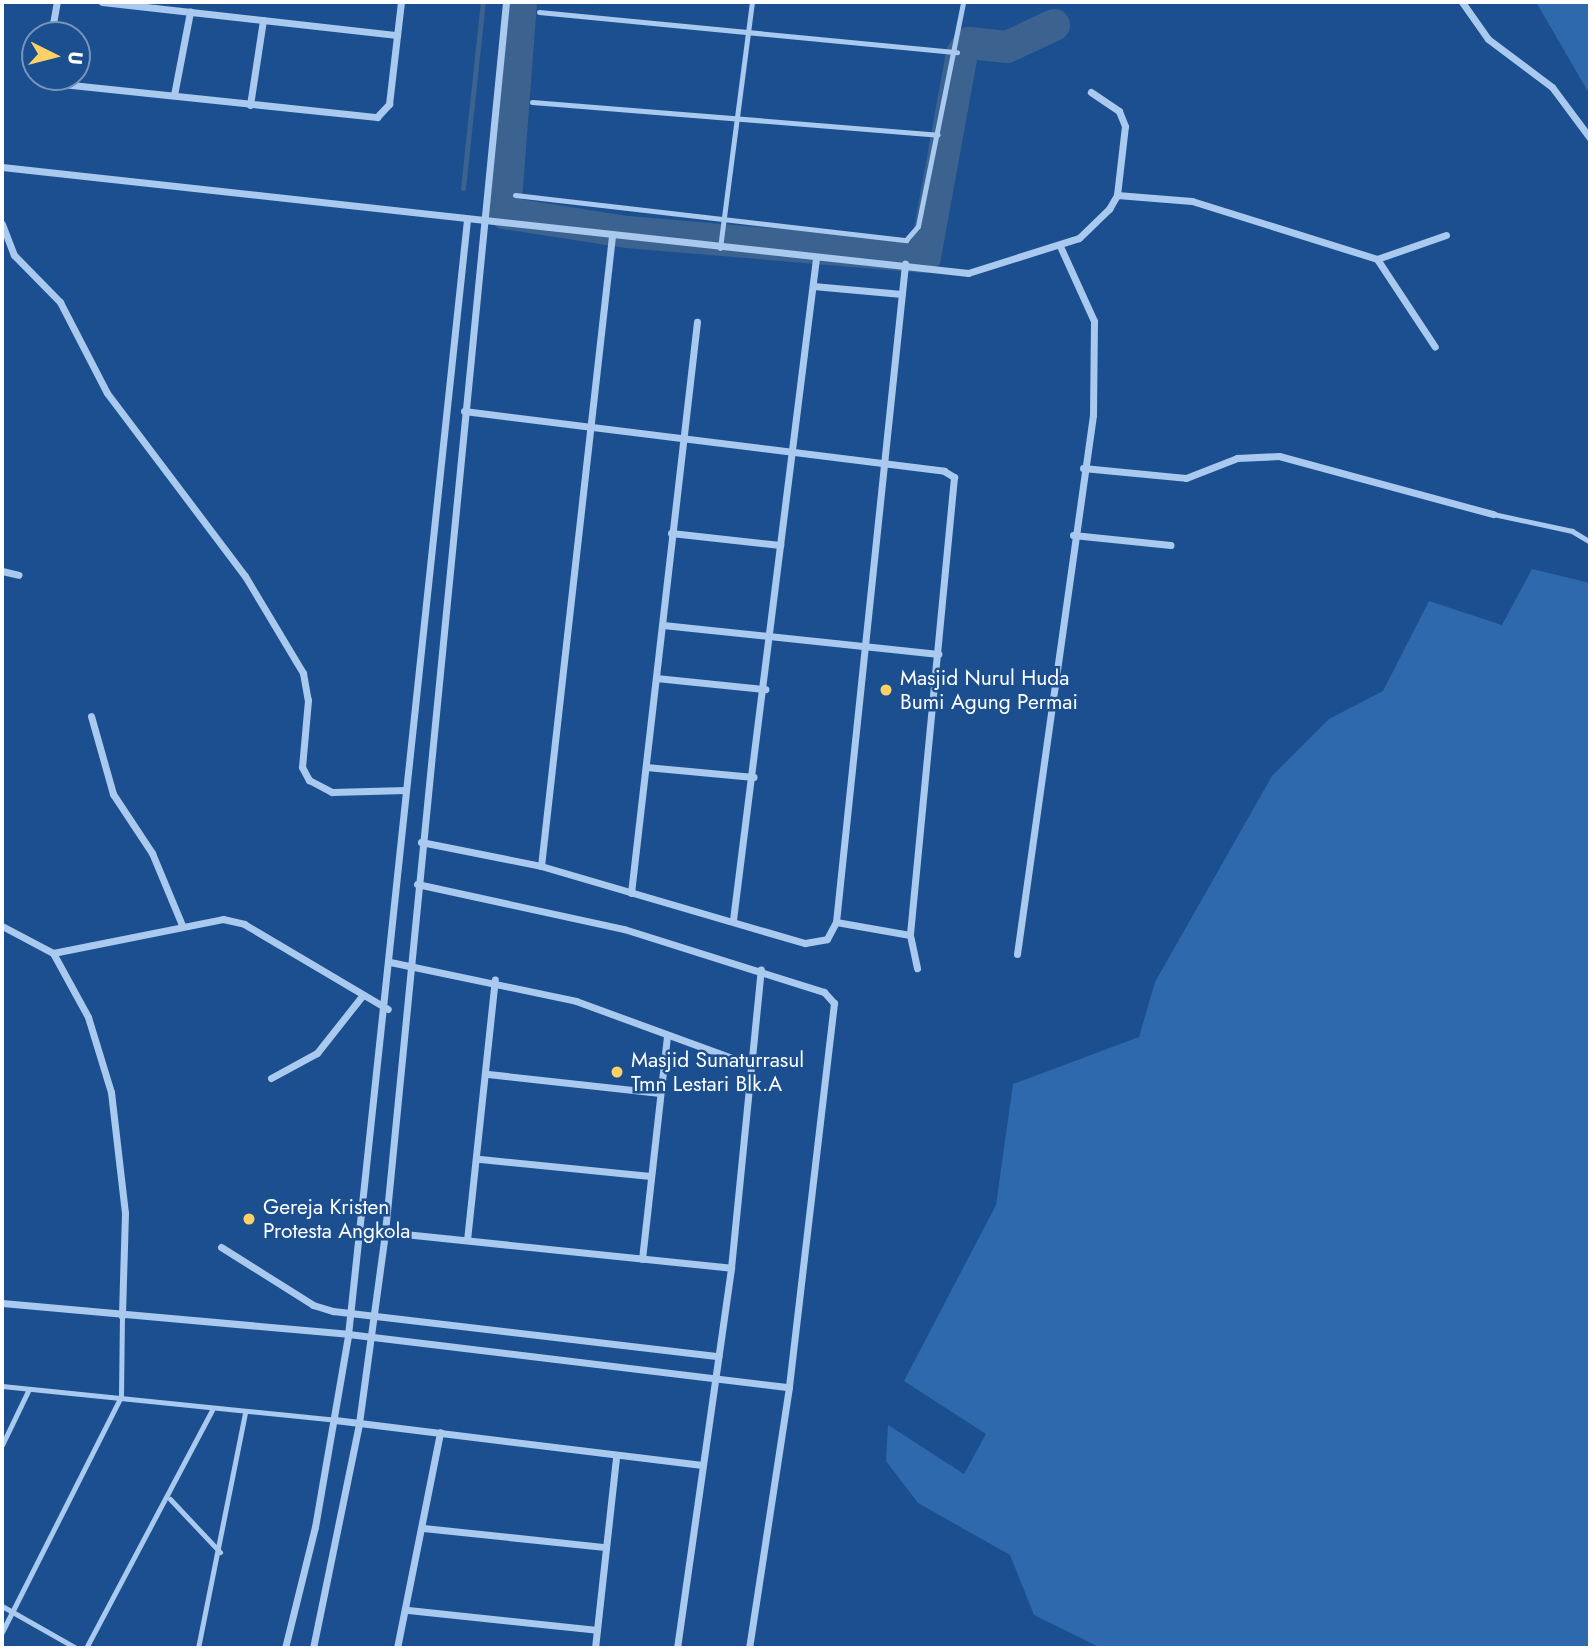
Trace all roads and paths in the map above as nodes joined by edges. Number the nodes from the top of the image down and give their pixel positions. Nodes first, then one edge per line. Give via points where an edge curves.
1 (57, 2) edge
2 (102, 2) edge
3 (401, 2) edge
4 (506, 2) edge
5 (752, 2) edge
6 (963, 2) edge
7 (1462, 2) edge
8 (190, 12) junction
9 (539, 12) dead end
10 (263, 20) junction
11 (54, 21) edge
12 (397, 35) junction
13 (748, 36) junction
14 (957, 52) junction
15 (91, 88) edge
16 (1091, 92) dead end
17 (174, 95) junction
18 (532, 102) dead end
19 (250, 105) junction
20 (737, 120) junction
21 (938, 135) junction
22 (1590, 138) edge
23 (2, 167) edge
24 (515, 195) dead end
25 (1117, 195) junction
26 (467, 220) junction
27 (724, 220) junction
28 (486, 222) junction
29 (2, 224) edge
30 (1447, 235) dead end
31 (612, 236) junction
32 (721, 242) junction
33 (1060, 246) junction
34 (816, 257) junction
35 (1377, 259) junction
36 (905, 264) junction
37 (813, 286) junction
38 (902, 294) junction
39 (697, 322) dead end
40 (1435, 346) dead end
41 (464, 411) junction
42 (587, 430) junction
43 (680, 439) junction
44 (792, 455) junction
45 (880, 463) junction
46 (1083, 468) junction
47 (1493, 514) joint
48 (671, 533) junction
49 (1073, 535) junction
50 (1590, 541) edge
51 (780, 545) junction
52 (1170, 545) dead end
53 (2, 571) edge
54 (19, 575) dead end
55 (663, 625) junction
56 (771, 636) junction
57 (865, 648) junction
58 (938, 654) junction
59 (656, 678) junction
60 (765, 689) junction
61 (91, 716) dead end
62 (646, 767) junction
63 (754, 777) junction
64 (406, 790) junction
65 (421, 842) junction
66 (541, 866) junction
67 (417, 884) junction
68 (631, 893) junction
69 (733, 920) junction
70 (836, 922) junction
71 (181, 925) junction
72 (2, 926) edge
73 (910, 935) junction
74 (53, 953) junction
75 (1017, 954) dead end
76 (390, 962) junction
77 (410, 965) junction
78 (917, 968) dead end
79 (761, 970) junction
80 (495, 980) junction
81 (362, 996) junction
82 (388, 1009) junction
83 (667, 1037) junction
84 (748, 1064) junction
85 (488, 1074) junction
86 (271, 1078) dead end
87 (660, 1093) junction
88 (480, 1159) junction
89 (650, 1176) junction
90 (385, 1232) junction
91 (467, 1240) junction
92 (221, 1247) dead end
93 (642, 1259) junction
94 (731, 1268) junction
95 (2, 1303) edge
96 (350, 1312) junction
97 (370, 1315) junction
98 (122, 1316) junction
99 (348, 1334) junction
100 (369, 1337) junction
101 (718, 1356) junction
102 (715, 1378) junction
103 (2, 1386) edge
104 (789, 1387) junction
105 (29, 1388) junction
106 (121, 1396) junction
107 (212, 1410) junction
108 (246, 1412) junction
109 (335, 1420) junction
110 (359, 1423) junction
111 (440, 1432) junction
112 (2, 1445) edge
113 (616, 1457) junction
114 (702, 1465) junction
115 (170, 1499) junction
116 (423, 1528) junction
117 (605, 1547) junction
118 (220, 1552) junction
119 (2, 1606) edge
120 (408, 1611) junction
121 (14, 1613) junction
122 (597, 1630) junction
123 (2, 1632) edge
124 (76, 1648) edge
125 (86, 1648) edge
126 (198, 1648) edge
127 (285, 1648) edge
128 (313, 1648) edge
129 (397, 1648) edge
130 (595, 1648) edge
131 (677, 1648) edge
132 (749, 1648) edge

1 - 11 street
2 - 8 street
3 - 12 street
4 - 28 street
5 - 13 lane
6 - 14 lane
7 - 22 street via 1488,39 1552,87
8 - 10 street
8 - 17 street
9 - 13 lane
10 - 12 street
10 - 19 street
12 - 19 street via 382,115
13 - 14 lane
13 - 20 lane
14 - 21 lane
15 - 17 street
16 - 25 street via 1123,118
17 - 19 street
18 - 20 lane
20 - 21 lane
20 - 27 lane
21 - 27 lane via 918,226 897,243
23 - 26 street
24 - 27 lane
25 - 33 street via 1096,225
25 - 35 street via 1192,201
26 - 28 street
26 - 64 street
27 - 32 lane
28 - 31 street
28 - 41 street
29 - 64 street via 14,255 60,302 107,393 245,576 303,673 308,700 302,767 309,780 331,792
30 - 35 street
31 - 32 street
31 - 42 street
32 - 34 street
33 - 36 street via 968,273
33 - 46 street via 1094,321 1093,415
34 - 36 street
34 - 37 street
35 - 40 street
36 - 38 street
37 - 38 street
37 - 44 street
38 - 45 street
39 - 43 street
41 - 42 street
41 - 65 street
42 - 43 street
42 - 66 street
43 - 44 street
43 - 48 street
44 - 45 street
44 - 51 street
45 - 57 street
45 - 58 street via 944,471 956,481
46 - 47 street via 1186,478 1237,458 1279,456
46 - 49 street
47 - 50 lane via 1572,531
48 - 51 street
48 - 55 street
49 - 52 street
49 - 75 street via 1068,627
51 - 56 street
53 - 54 street
55 - 56 street
55 - 59 street
56 - 57 street
56 - 60 street
57 - 58 street
57 - 70 street
58 - 73 street
59 - 60 street
59 - 62 street
60 - 63 street
61 - 71 street via 113,794 152,853
62 - 63 street
62 - 68 street
63 - 69 street
64 - 76 street
65 - 66 street
65 - 67 street
66 - 68 street
67 - 77 street
67 - 79 street via 624,929
68 - 69 street
69 - 70 street via 821,944
70 - 73 street
71 - 74 street
71 - 81 street via 223,919 244,924
72 - 74 street
73 - 78 street
74 - 98 street via 88,1017 111,1092 125,1213
76 - 77 street
76 - 82 street
77 - 80 street
77 - 90 street
79 - 84 street
79 - 104 street via 824,992 836,1011
80 - 83 street via 576,1001
80 - 85 street
81 - 82 street
81 - 86 street via 317,1053
82 - 96 street
83 - 84 street
83 - 87 street
84 - 94 street
85 - 87 street
85 - 88 street
87 - 89 street
88 - 89 street
88 - 91 street
89 - 93 street
90 - 91 street
90 - 97 street
91 - 93 street
92 - 96 street via 313,1305
93 - 94 street
94 - 101 street
95 - 98 street
96 - 97 street
96 - 99 street
97 - 100 street
97 - 101 street
98 - 99 street
98 - 106 lane
99 - 100 street
99 - 109 street
100 - 102 street
100 - 110 street
101 - 102 street
102 - 104 street
102 - 114 street
103 - 105 lane
104 - 132 street
105 - 106 lane
105 - 112 lane
106 - 107 lane
106 - 121 lane
107 - 108 lane
107 - 115 lane
108 - 109 lane
108 - 118 lane
109 - 110 street
109 - 127 street
110 - 111 street
110 - 128 street
111 - 113 street
111 - 116 street
113 - 114 street
113 - 117 street
114 - 131 street
115 - 118 lane
115 - 125 lane
116 - 117 street
116 - 120 street
117 - 122 street
118 - 126 lane
119 - 121 lane
120 - 122 street
120 - 129 street
121 - 123 lane
121 - 124 lane
122 - 130 street

